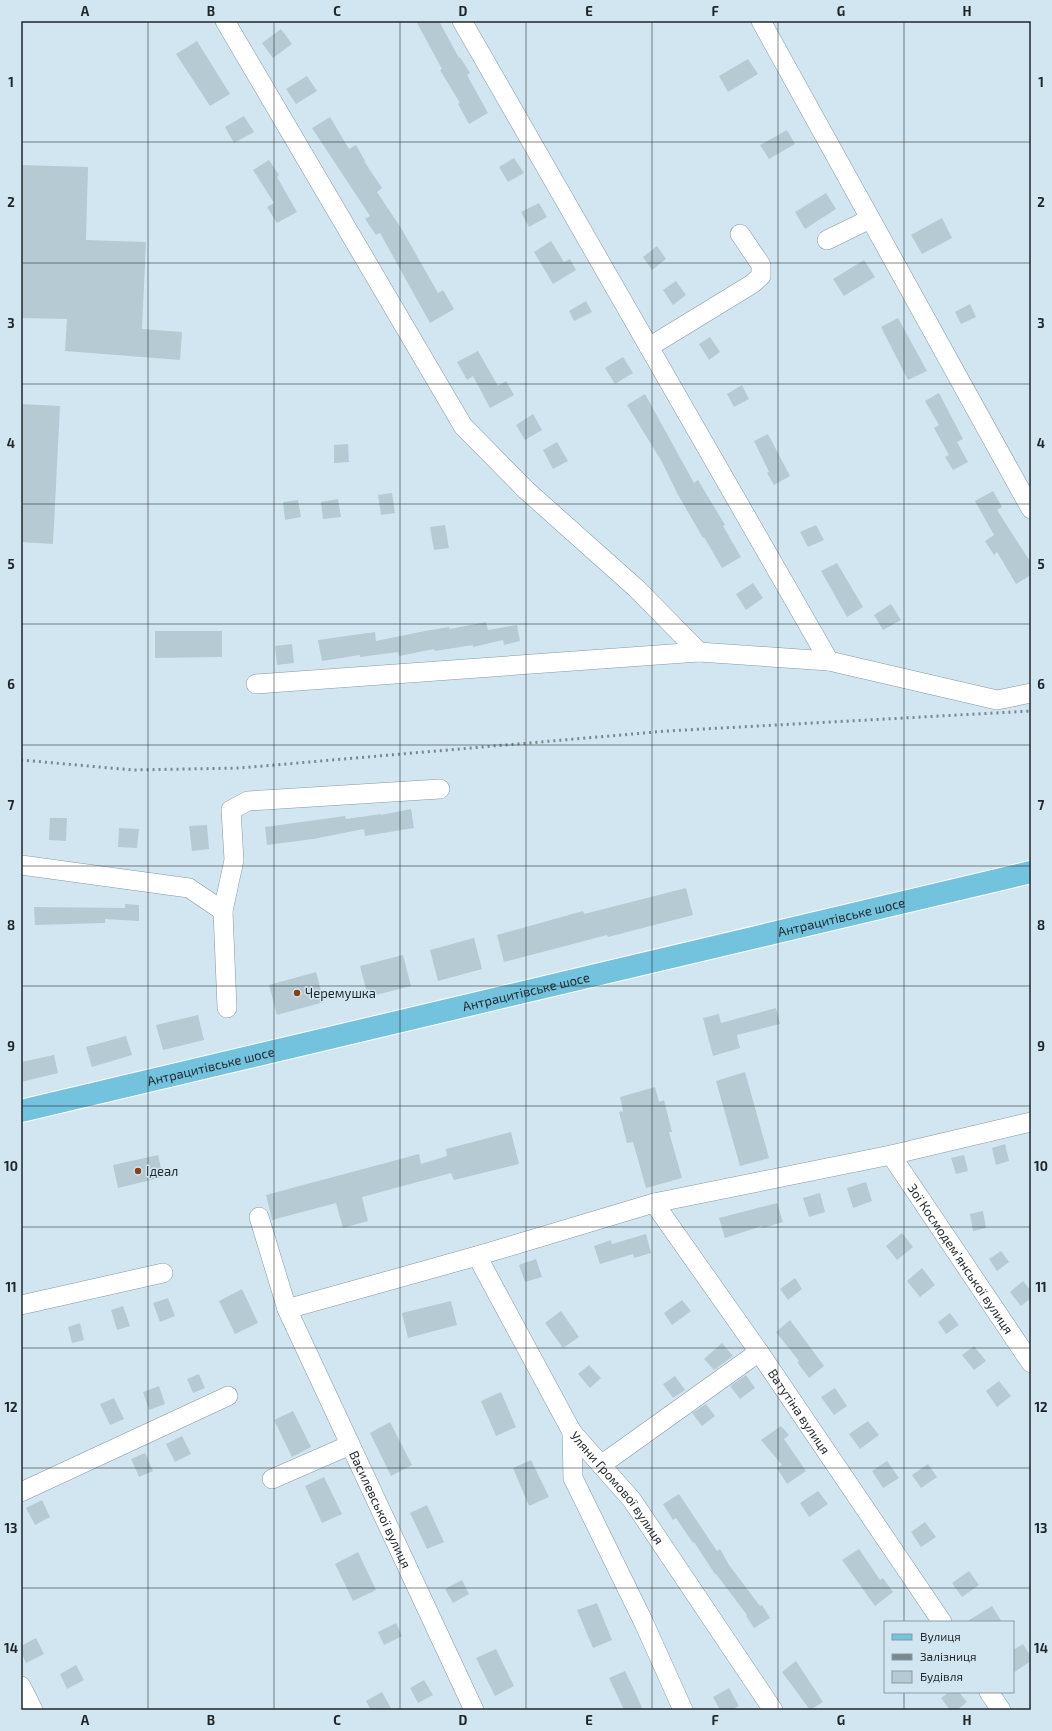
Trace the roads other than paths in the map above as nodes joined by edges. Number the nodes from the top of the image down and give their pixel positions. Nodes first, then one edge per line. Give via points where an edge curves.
1 (225, 21) edge
2 (462, 21) edge
3 (761, 21) edge
4 (870, 219) junction
5 (740, 234) dead end
6 (827, 240) dead end
7 (649, 347) junction
8 (1031, 509) edge
9 (700, 652) junction
10 (829, 661) junction
11 (256, 684) dead end
12 (1031, 693) edge
13 (440, 789) dead end
14 (21, 865) edge
15 (1031, 872) edge
16 (223, 911) junction
17 (227, 1008) dead end
18 (21, 1111) edge
19 (1031, 1122) edge
20 (891, 1155) junction
21 (654, 1203) junction
22 (259, 1217) dead end
23 (477, 1256) junction
24 (163, 1273) dead end
25 (21, 1305) edge
26 (287, 1309) junction
27 (759, 1352) junction
28 (1031, 1363) edge
29 (228, 1396) dead end
30 (572, 1432) junction
31 (350, 1445) junction
32 (601, 1465) junction
33 (272, 1479) dead end
34 (21, 1492) edge
35 (941, 1621) edge
36 (21, 1686) edge
37 (990, 1693) edge
38 (468, 1708) edge
39 (33, 1710) edge
40 (683, 1710) edge
41 (773, 1710) edge
42 (1001, 1710) edge

1 - 9 street via 463,426 526,490 637,588
2 - 7 street
3 - 4 street
4 - 6 street
4 - 8 street
5 - 7 street via 761,265 761,276
7 - 10 street
9 - 10 street
9 - 11 street
10 - 12 street via 997,700
13 - 16 street via 248,801 231,810 234,860
14 - 16 street via 189,888
15 - 18 main road, Антрацитівське шосе
16 - 17 street
19 - 20 street
20 - 21 street
20 - 28 street, Зої Космодем’янської вулиця
21 - 23 street
21 - 27 street, Ватутіна вулиця
22 - 26 street, Василевської вулиця
23 - 26 street
23 - 30 street, Уляни Громової вулиця
24 - 25 street
26 - 31 street, Василевської вулиця
27 - 32 street
27 - 35 street, Ватутіна вулиця
29 - 34 street
30 - 32 street, Уляни Громової вулиця
30 - 40 street via 572,1478 644,1623
31 - 33 street
31 - 38 street, Василевської вулиця
32 - 41 street, Уляни Громової вулиця via 632,1500
36 - 39 street
37 - 42 street

